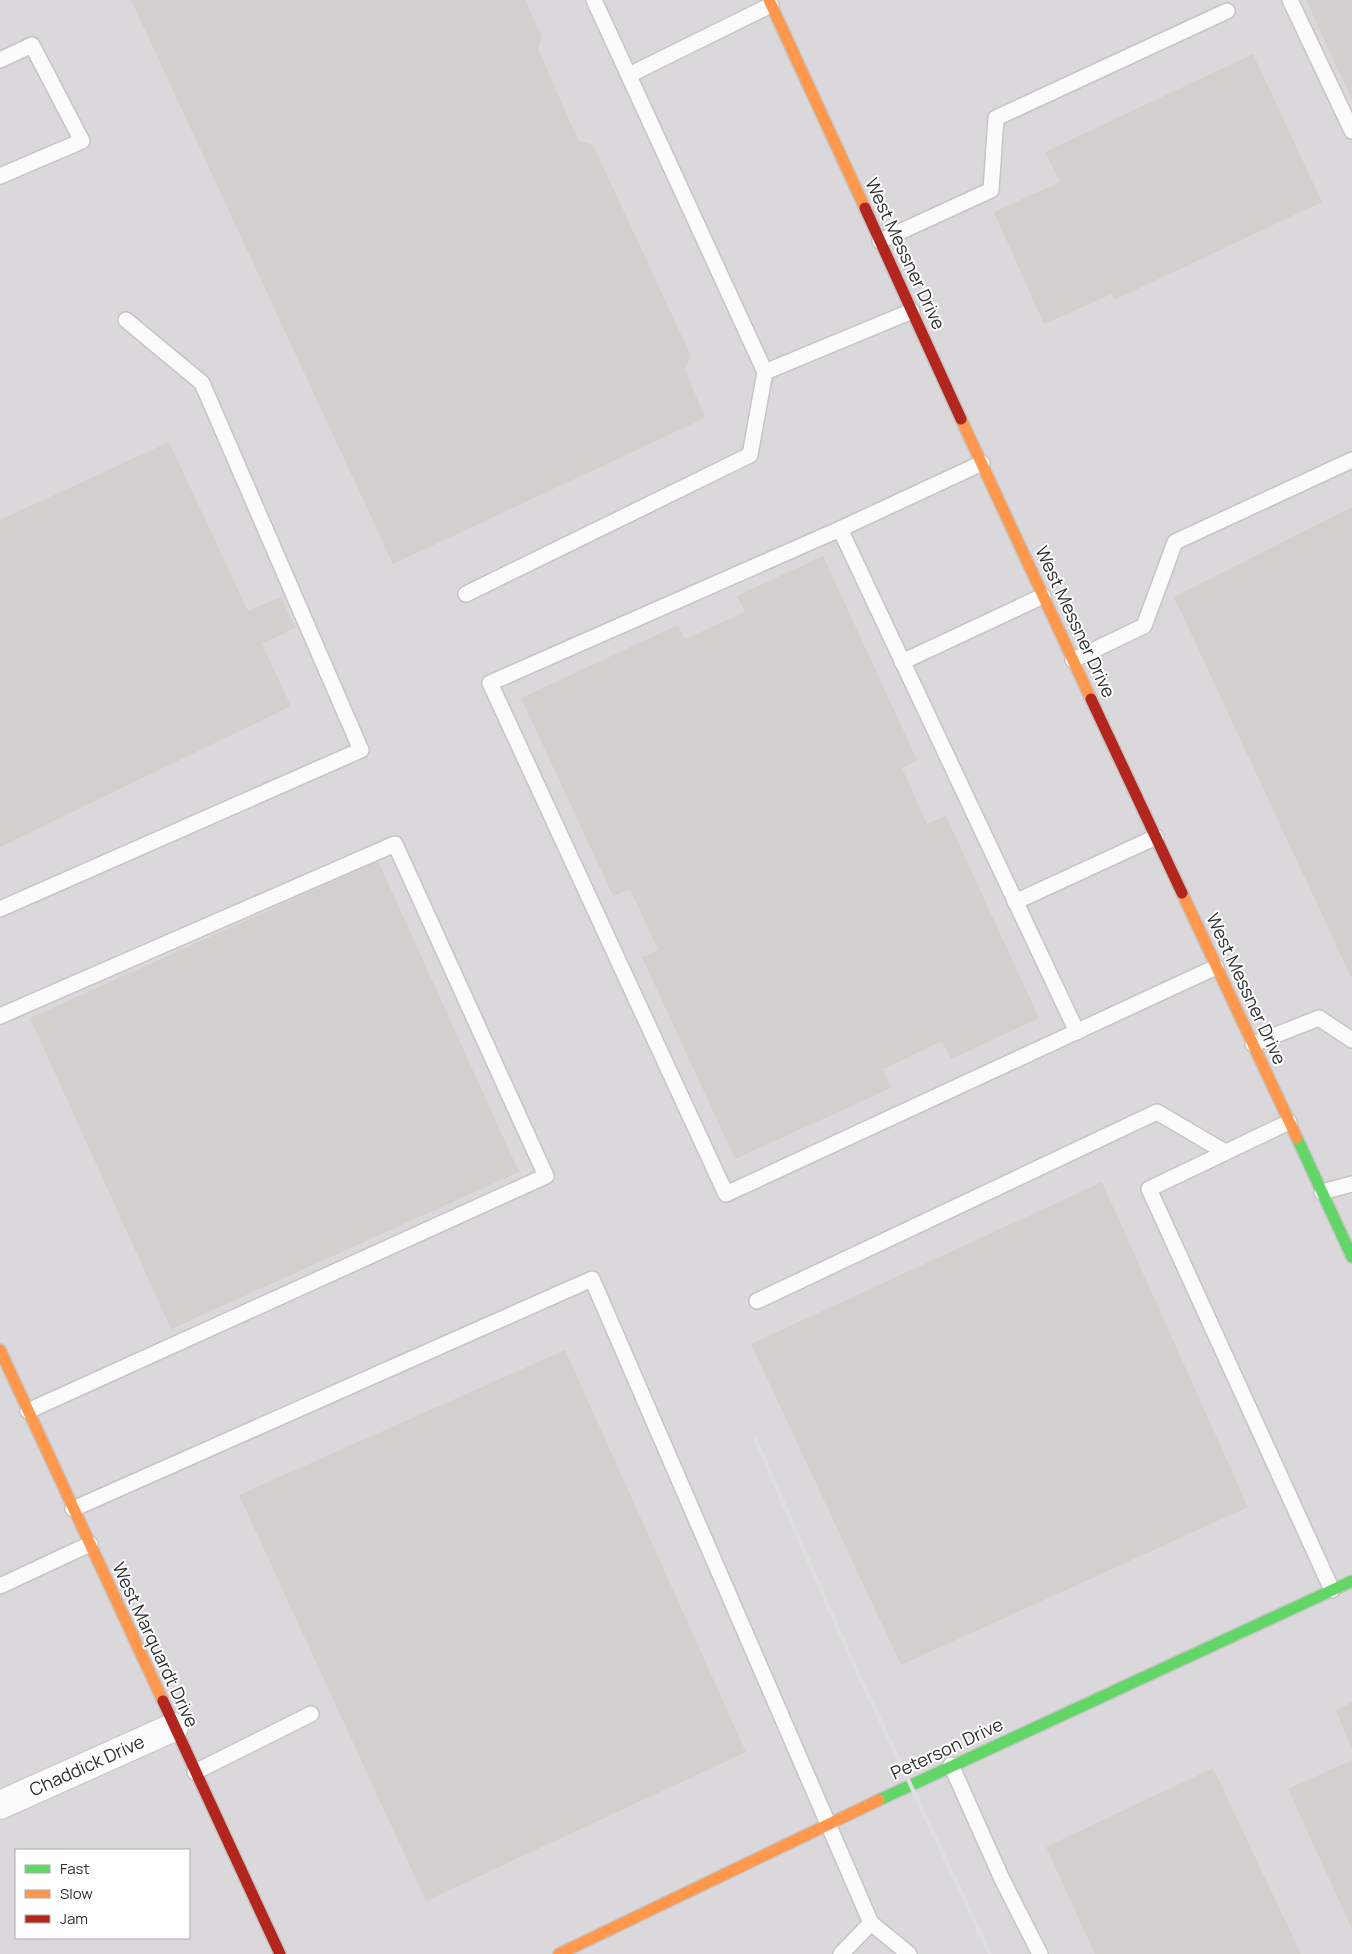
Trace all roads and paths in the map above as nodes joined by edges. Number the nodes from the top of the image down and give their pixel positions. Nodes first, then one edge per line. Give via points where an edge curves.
1 (594, 0) edge
2 (1290, 0) edge
3 (770, 2) edge
4 (1227, 11) dead end
5 (0, 60) edge
6 (629, 75) junction
7 (1352, 131) edge
8 (0, 176) edge
9 (880, 241) junction
10 (912, 311) junction
11 (126, 320) dead end
12 (765, 372) junction
13 (1352, 460) edge
14 (982, 463) junction
15 (840, 529) junction
16 (466, 594) dead end
17 (1043, 596) junction
18 (1073, 660) junction
19 (902, 662) junction
20 (1156, 837) junction
21 (1015, 902) junction
22 (0, 909) edge
23 (1216, 967) junction
24 (0, 1016) edge
25 (1076, 1032) junction
26 (1352, 1040) edge
27 (1253, 1044) junction
28 (1289, 1122) junction
29 (1226, 1152) junction
30 (1352, 1184) edge
31 (1322, 1192) junction
32 (1352, 1257) edge
33 (757, 1301) dead end
34 (0, 1350) edge
35 (28, 1411) junction
36 (73, 1509) junction
37 (90, 1544) junction
38 (1352, 1580) edge
39 (0, 1586) edge
40 (1332, 1590) junction
41 (311, 1714) dead end
42 (174, 1727) junction
43 (951, 1766) junction
44 (195, 1772) junction
45 (0, 1804) edge
46 (828, 1824) junction
47 (871, 1923) junction
48 (280, 1954) edge
49 (559, 1954) edge
50 (841, 1954) edge
51 (909, 1954) edge
52 (1040, 1954) edge

1 - 6 lane
2 - 7 lane
3 - 6 lane
3 - 9 street, West Messner Drive
4 - 9 lane via 996,118 991,190
5 - 8 lane via 32,45 82,141
6 - 12 lane
9 - 10 street, West Messner Drive
10 - 12 lane
10 - 14 street, West Messner Drive
11 - 22 lane via 202,382 361,750
12 - 16 lane via 750,455
13 - 18 lane via 1175,542 1144,626
14 - 15 lane
14 - 17 street, West Messner Drive
15 - 19 lane
15 - 25 lane via 490,683 726,1194
17 - 18 street, West Messner Drive
17 - 19 lane
18 - 20 street, West Messner Drive
19 - 21 lane
20 - 21 lane
20 - 23 street, West Messner Drive
21 - 25 lane
23 - 25 lane
23 - 27 street, West Messner Drive
24 - 35 lane via 395,844 546,1176
26 - 27 lane via 1319,1018
27 - 28 street, West Messner Drive
28 - 29 lane
28 - 31 street, West Messner Drive
29 - 33 lane via 1157,1112
29 - 40 lane via 1148,1189
30 - 31 lane
31 - 32 street, West Messner Drive
34 - 35 street, West Marquardt Drive
35 - 36 street, West Marquardt Drive
36 - 37 street, West Marquardt Drive
36 - 46 lane via 592,1279
37 - 39 lane
37 - 42 street, West Marquardt Drive
38 - 40 street, Peterson Drive
40 - 43 street, Peterson Drive
41 - 44 lane
42 - 44 street, West Marquardt Drive
42 - 45 street, Chaddick Drive
43 - 46 street, Peterson Drive
43 - 52 lane
44 - 48 street, West Marquardt Drive
46 - 47 lane
46 - 49 street, Peterson Drive
47 - 50 lane
47 - 51 lane

